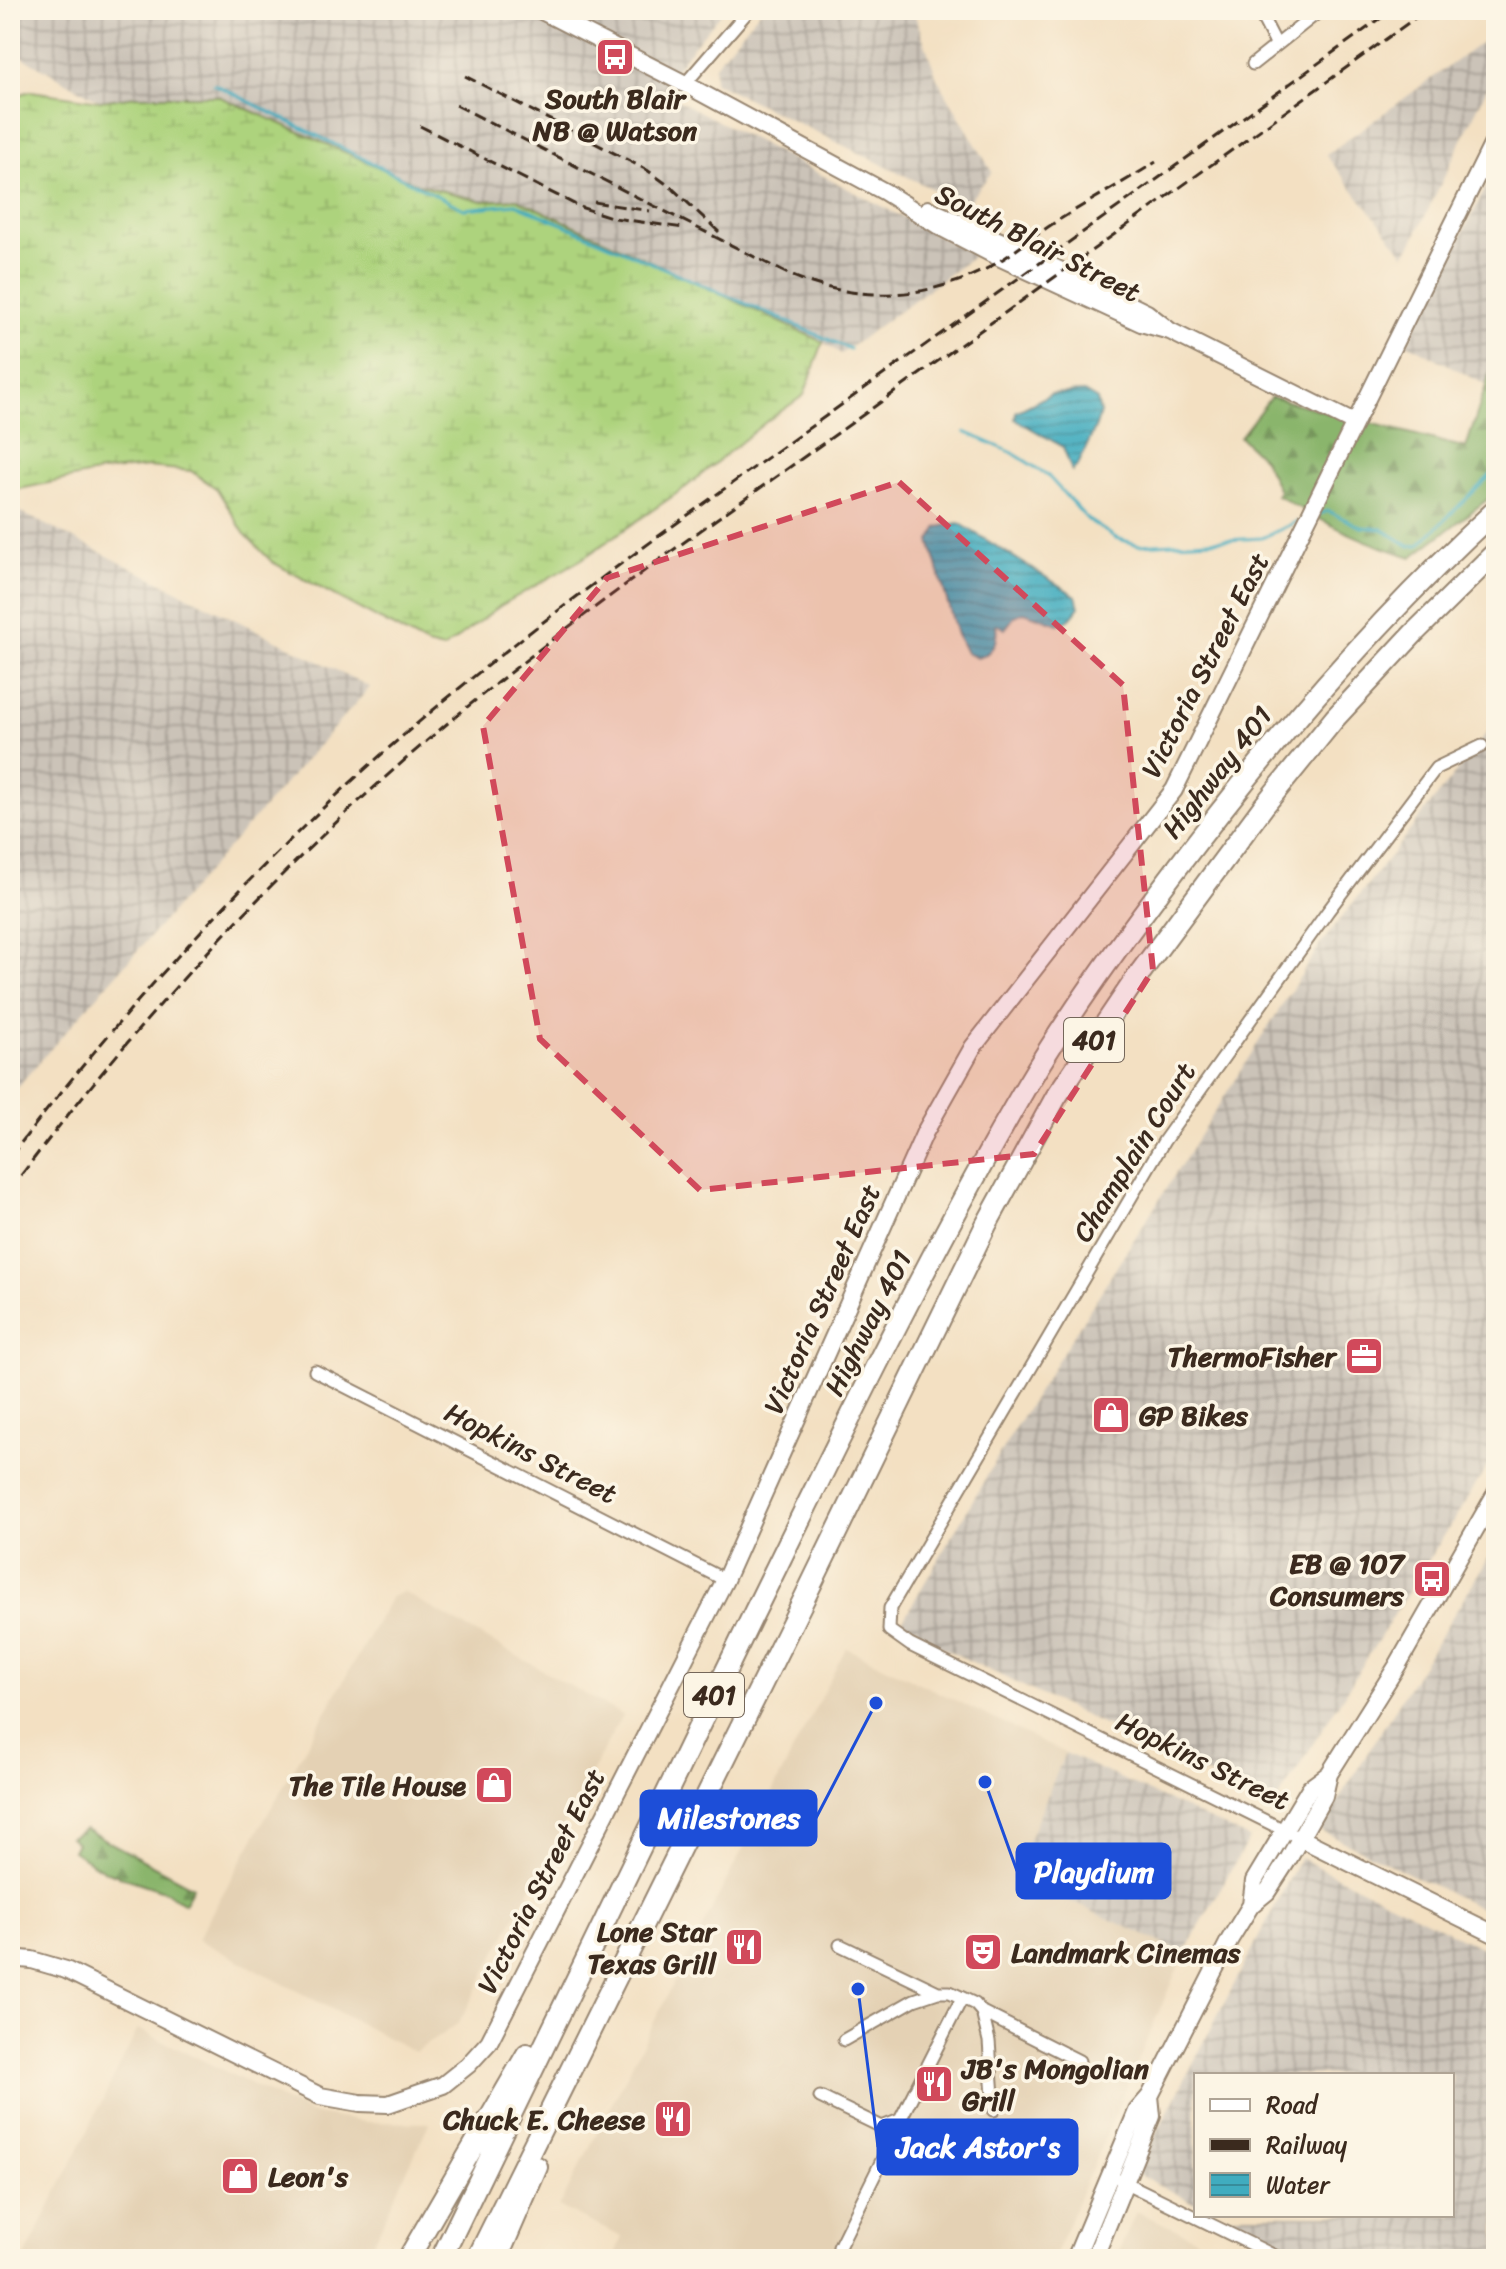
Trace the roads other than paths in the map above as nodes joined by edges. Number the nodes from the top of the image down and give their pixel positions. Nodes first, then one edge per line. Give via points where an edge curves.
1 (540, 10) edge
2 (749, 10) edge
3 (1255, 10) edge
4 (1321, 10) edge
5 (1276, 44) junction
6 (1253, 64) dead end
7 (685, 84) junction
8 (1496, 137) edge
9 (1354, 423) junction
10 (1496, 510) edge
11 (1496, 552) edge
12 (1482, 746) dead end
13 (315, 1371) dead end
14 (1496, 1493) edge
15 (725, 1580) junction
16 (889, 1630) joint
17 (1292, 1834) junction
18 (603, 1923) junction
19 (1496, 1935) edge
20 (840, 1945) dead end
21 (10, 1958) edge
22 (938, 1992) junction
23 (608, 1995) junction
24 (962, 1998) junction
25 (982, 2012) junction
26 (844, 2040) dead end
27 (1079, 2061) dead end
28 (1150, 2096) junction
29 (820, 2097) dead end
30 (994, 2110) dead end
31 (900, 2120) junction
32 (882, 2127) junction
33 (907, 2139) junction
34 (889, 2146) junction
35 (963, 2166) dead end
36 (1110, 2175) junction
37 (1126, 2183) junction
38 (1194, 2216) edge
39 (1195, 2217) edge
40 (839, 2247) dead end
41 (408, 2259) edge
42 (441, 2259) edge
43 (477, 2259) edge
44 (497, 2259) edge
45 (1075, 2259) edge
46 (1094, 2259) edge
47 (1281, 2259) edge

1 - 7 main road, South Blair Street
2 - 7 street
3 - 5 street
4 - 5 street
5 - 6 street
7 - 9 main road, South Blair Street via 990,253 1100,306 1170,331
8 - 9 main road, Victoria Street East
9 - 15 main road, Victoria Street East via 1174,790 973,1047 925,1132
10 - 18 highway, Highway 401 / 401 via 1306,706 1236,790 1110,957 1029,1082 825,1468
11 - 23 highway, Highway 401 / 401 via 1335,718 1263,807 1056,1097 986,1225
12 - 16 street, Champlain Court via 1436,768 1164,1141 890,1608
13 - 15 street, Hopkins Street
14 - 17 main road via 1329,1774 1324,1796
15 - 21 main road, Victoria Street East via 489,2042 443,2085 388,2104 320,2096 66,1970
16 - 17 street, Hopkins Street
17 - 19 main road, Hopkins Street
17 - 28 main road via 1267,1892 1251,1905
18 - 41 highway
18 - 42 highway, Highway 401 / 401
20 - 22 street
22 - 24 street
22 - 26 street
23 - 43 highway, Highway 401 / 401
23 - 44 highway
24 - 25 street
24 - 31 street
25 - 27 street
25 - 30 street
28 - 36 main road via 1137,2111
28 - 37 main road via 1152,2116
29 - 32 street
31 - 32 street
31 - 33 street
32 - 34 street
33 - 34 street
33 - 35 street
34 - 40 street
36 - 37 street
36 - 45 main road
37 - 38 street
37 - 46 main road
39 - 47 street

